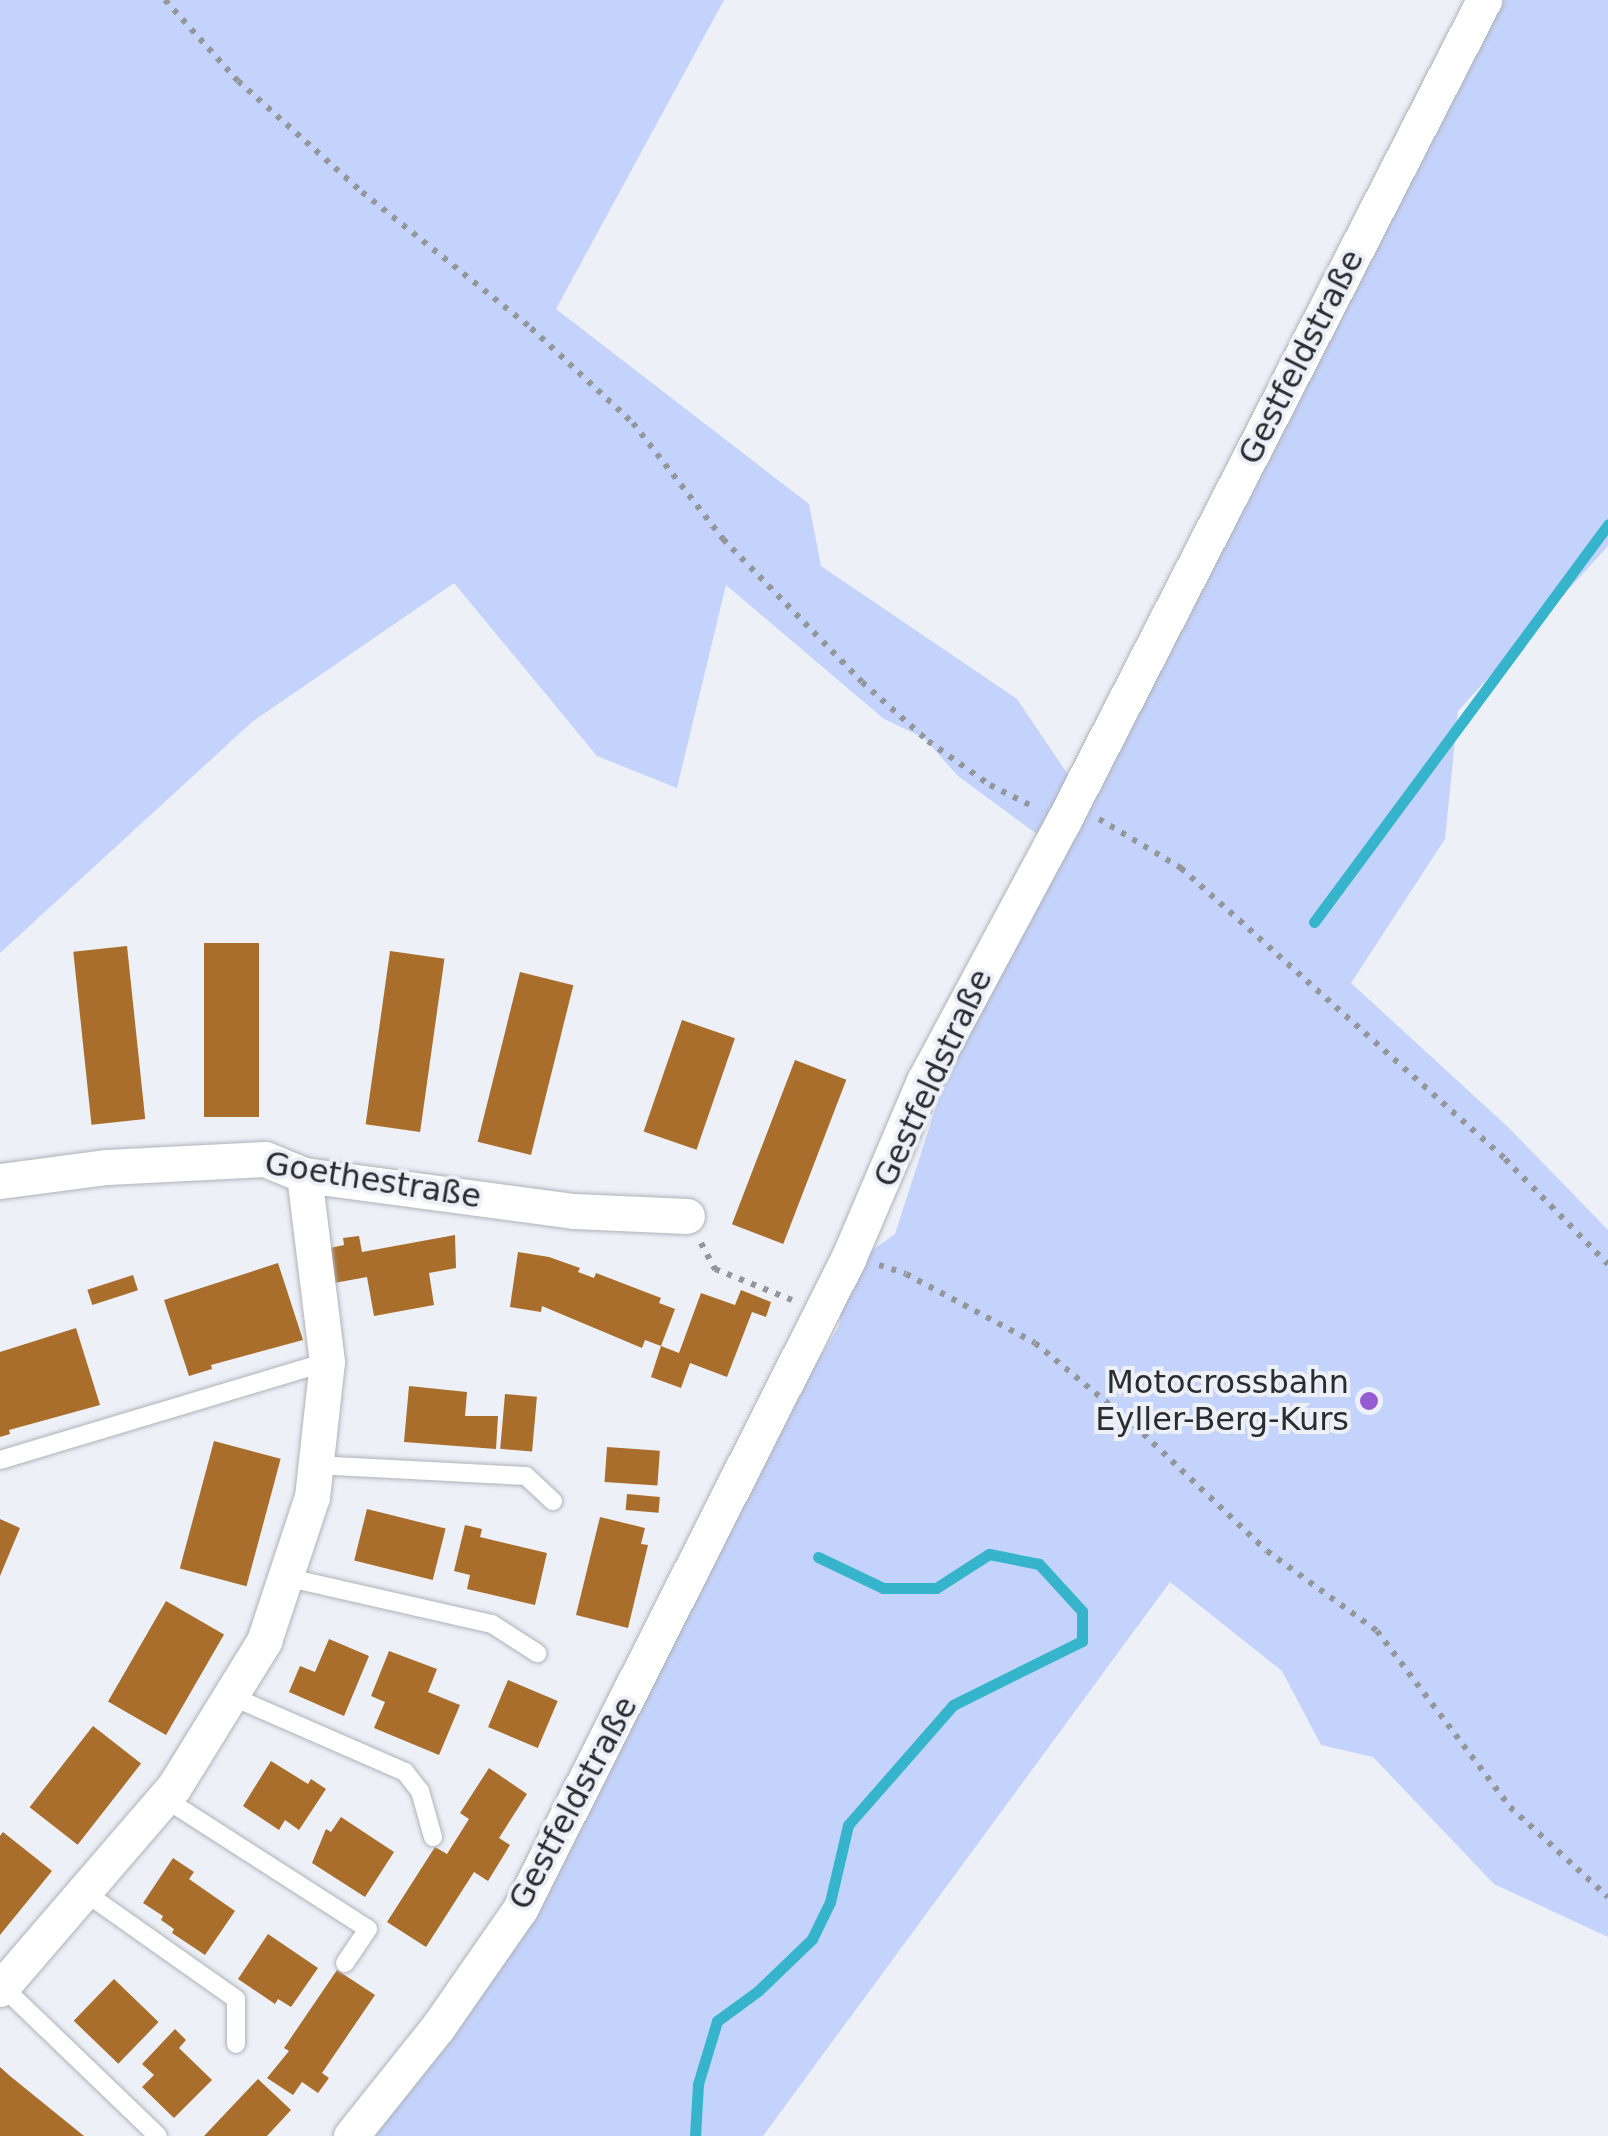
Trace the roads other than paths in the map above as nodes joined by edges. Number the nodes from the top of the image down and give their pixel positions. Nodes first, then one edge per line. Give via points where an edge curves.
1 (1484, 0) edge
2 (304, 1175) junction
3 (0, 1182) edge
4 (687, 1216) road end
5 (326, 1362) junction
6 (0, 1460) edge
7 (315, 1465) junction
8 (553, 1501) dead end
9 (286, 1577) junction
10 (536, 1652) dead end
11 (231, 1696) junction
12 (164, 1798) junction
13 (433, 1836) dead end
14 (83, 1892) junction
15 (345, 1963) dead end
16 (1, 1987) edge
17 (236, 2044) dead end
18 (158, 2136) edge
19 (350, 2136) edge

1 - 19 street, Gestfeldstraße via 924,1082 848,1259 520,1908 438,2028
2 - 3 street, Goethestraße via 265,1159 108,1167
2 - 4 street, Goethestraße via 574,1211
2 - 5 street
5 - 6 lane
5 - 7 street
7 - 8 lane via 526,1476
7 - 9 street via 312,1498
9 - 10 lane via 482,1621
9 - 11 street via 264,1642
11 - 12 street
11 - 13 lane via 405,1772 420,1791
12 - 14 street
12 - 15 lane via 368,1929
14 - 16 street
14 - 17 lane via 236,1998
16 - 18 lane

